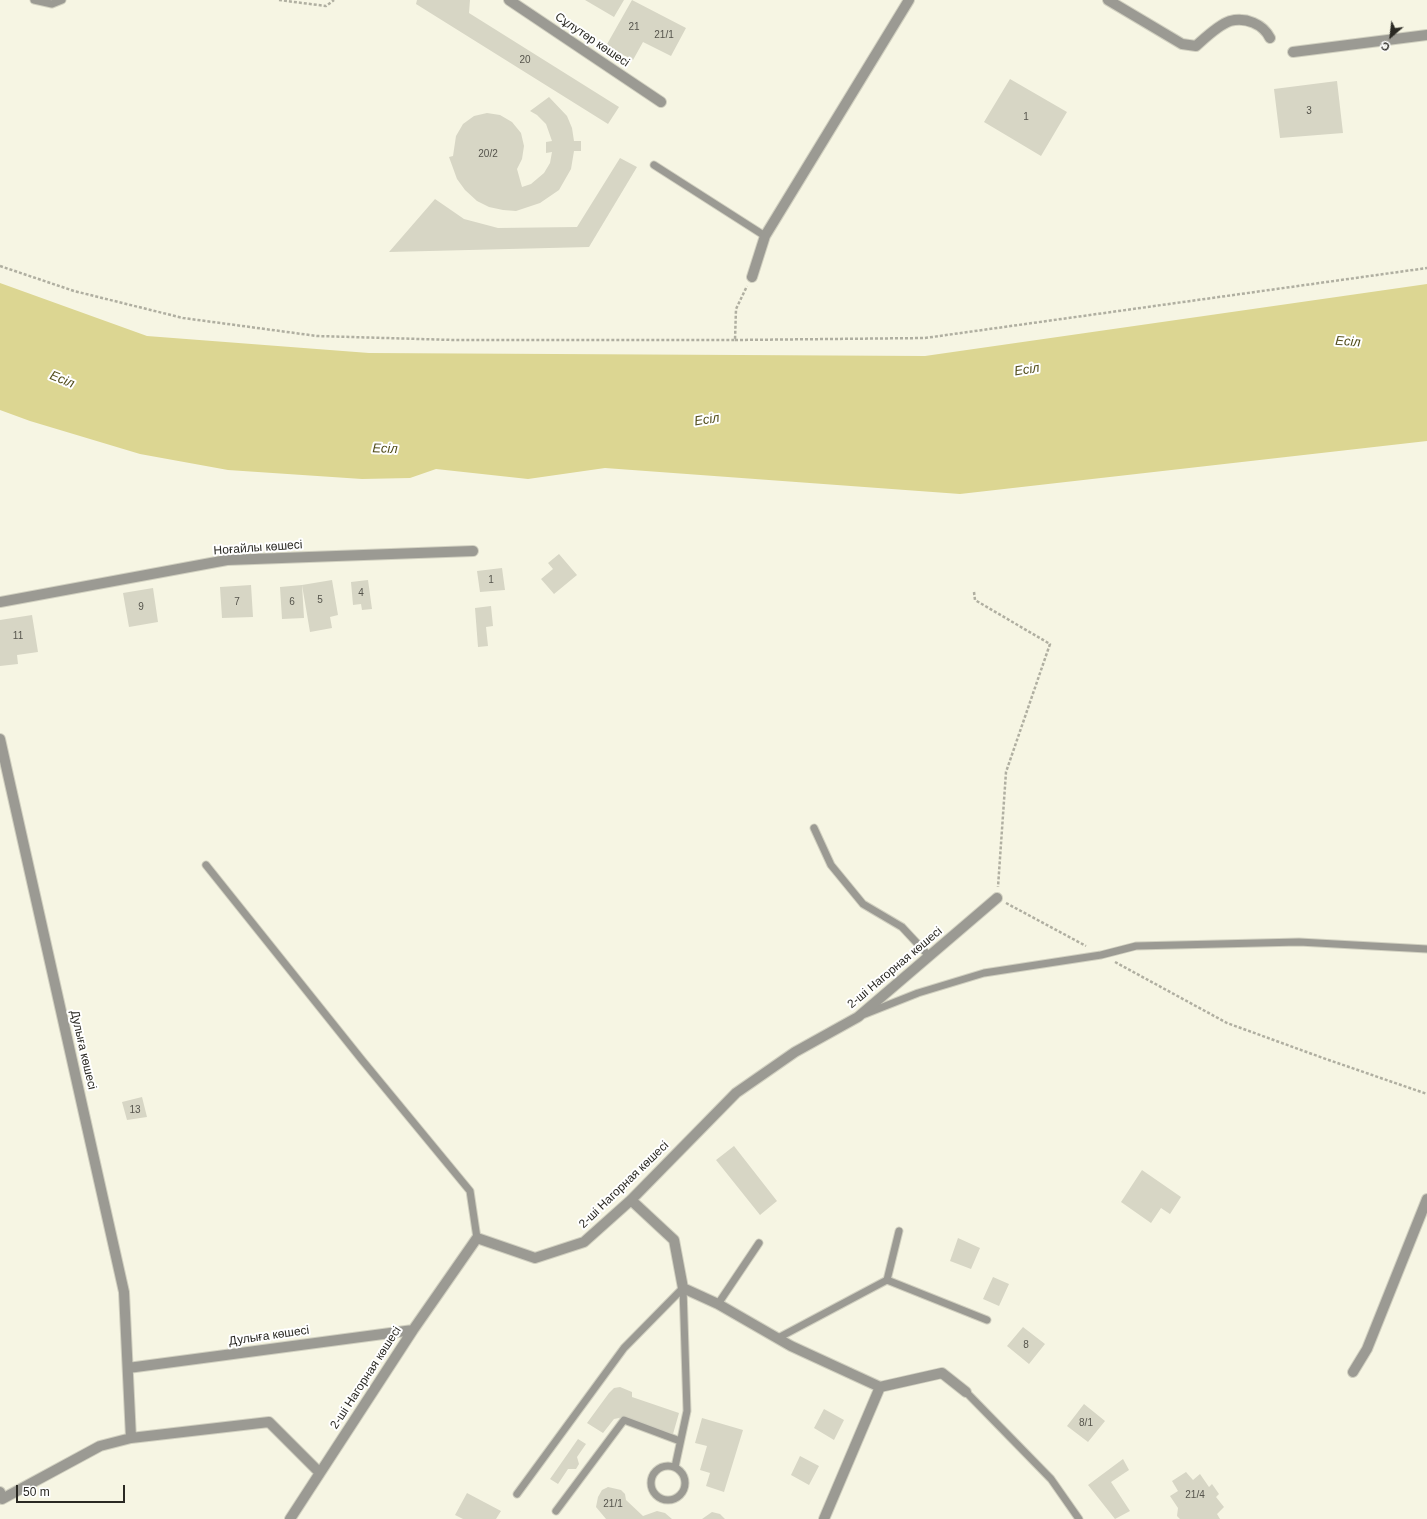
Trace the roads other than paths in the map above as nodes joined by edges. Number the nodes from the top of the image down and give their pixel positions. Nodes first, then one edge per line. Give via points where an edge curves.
1 (34, 0) edge
2 (62, 0) edge
3 (509, 0) edge
4 (909, 0) edge
5 (1108, 0) edge
6 (1427, 35) edge
7 (1270, 38) dead end
8 (1293, 52) dead end
9 (660, 102) dead end
10 (654, 165) dead end
11 (765, 236) junction
12 (752, 277) road end
13 (473, 551) dead end
14 (0, 602) edge
15 (0, 739) edge
16 (814, 828) dead end
17 (206, 865) dead end
18 (997, 898) road end
19 (1427, 950) edge
20 (929, 956) junction
21 (858, 1017) junction
22 (631, 1200) junction
23 (1427, 1200) edge
24 (899, 1231) dead end
25 (477, 1238) junction
26 (759, 1243) dead end
27 (887, 1280) junction
28 (683, 1288) junction
29 (718, 1304) junction
30 (987, 1320) dead end
31 (413, 1330) junction
32 (778, 1338) junction
33 (128, 1368) junction
34 (1353, 1372) dead end
35 (880, 1387) junction
36 (966, 1392) joint
37 (131, 1438) junction
38 (680, 1441) junction
39 (675, 1467) junction
40 (320, 1473) junction
41 (0, 1492) edge
42 (517, 1494) dead end
43 (556, 1511) dead end
44 (290, 1519) edge
45 (824, 1519) edge
46 (1079, 1519) edge

1 - 2 lane via 52,4
3 - 9 street, Сұлутөр көшесі
4 - 11 street
5 - 7 street via 1182,44 1196,46 1230,21 1253,21 1267,30
6 - 8 street
10 - 11 lane
11 - 12 street
13 - 14 street, Ноғайлы көшесі via 227,560
15 - 33 street, Дулыға көшесі via 124,1292
16 - 20 lane via 831,865 864,904 902,928
17 - 25 lane via 470,1191
18 - 20 street, 2-ші Нагорная көшесі
19 - 21 lane via 1291,942 1136,946 1101,955 984,974 918,993
20 - 21 street, 2-ші Нагорная көшесі
21 - 22 street, 2-ші Нагорная көшесі via 795,1052 736,1093
22 - 25 street, 2-ші Нагорная көшесі via 584,1242 535,1258
22 - 28 street via 674,1240
23 - 34 street via 1367,1349
24 - 27 lane
25 - 31 street, 2-ші Нагорная көшесі
26 - 29 lane
27 - 30 lane
27 - 32 lane
28 - 29 street
28 - 38 lane via 687,1411
28 - 42 lane via 624,1348
29 - 32 street
31 - 33 street, Дулыға көшесі
31 - 40 street, 2-ші Нагорная көшесі
32 - 35 street
33 - 37 street, Дулыға көшесі
35 - 36 street via 942,1373
35 - 45 street
36 - 46 lane via 1051,1478
37 - 40 street via 269,1422
37 - 41 street via 100,1446 2,1498
38 - 39 lane
38 - 43 lane via 624,1420
39 - 39 lane via 686,1480 684,1491 676,1499 664,1500 652,1489 652,1478 659,1469
40 - 44 street, 2-ші Нагорная көшесі

